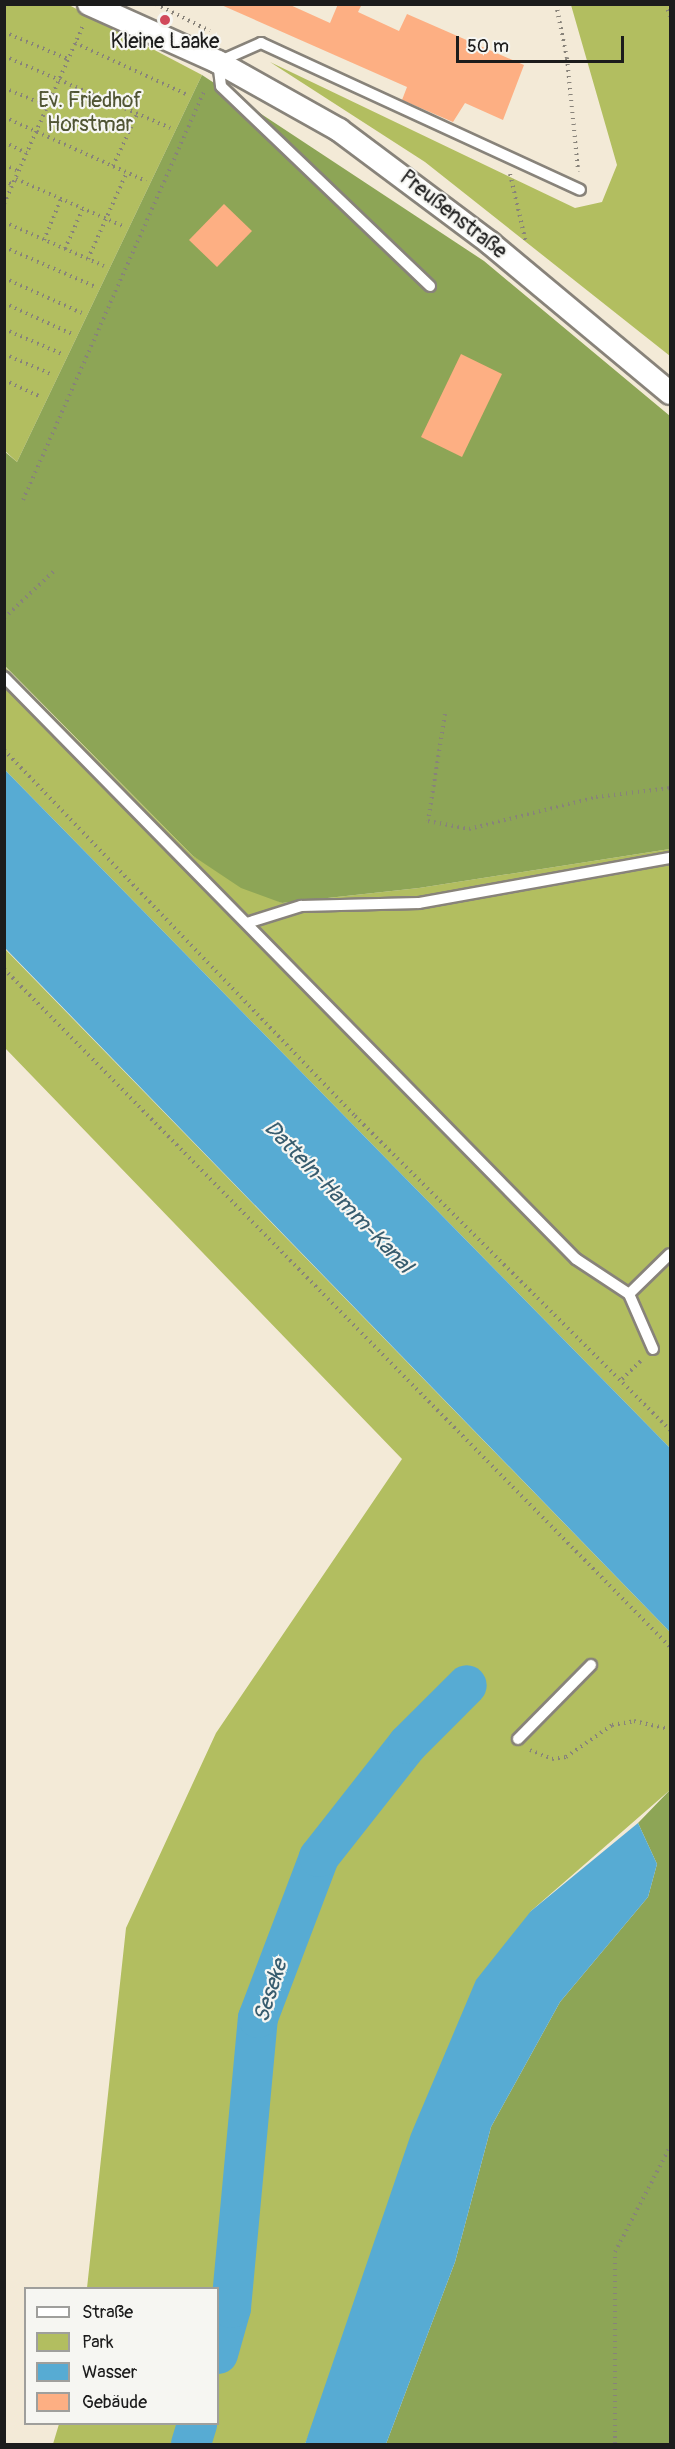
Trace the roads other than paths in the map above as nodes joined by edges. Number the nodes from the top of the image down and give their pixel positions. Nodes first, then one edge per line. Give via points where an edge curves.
1 (90, 5) edge
2 (218, 62) junction
3 (580, 190) road end
4 (430, 285) dead end
5 (670, 393) edge
6 (4, 677) edge
7 (670, 858) edge
8 (247, 923) junction
9 (670, 1254) edge
10 (629, 1294) junction
11 (653, 1349) dead end
12 (591, 1665) dead end
13 (518, 1739) road end

1 - 2 street, Preußenstraße
2 - 3 lane via 261,43
2 - 4 lane via 221,86
2 - 5 street, Preußenstraße via 339,130 413,183
6 - 8 lane
7 - 8 lane via 419,903 301,906
8 - 10 lane via 576,1259
9 - 10 lane
10 - 11 lane
12 - 13 lane

